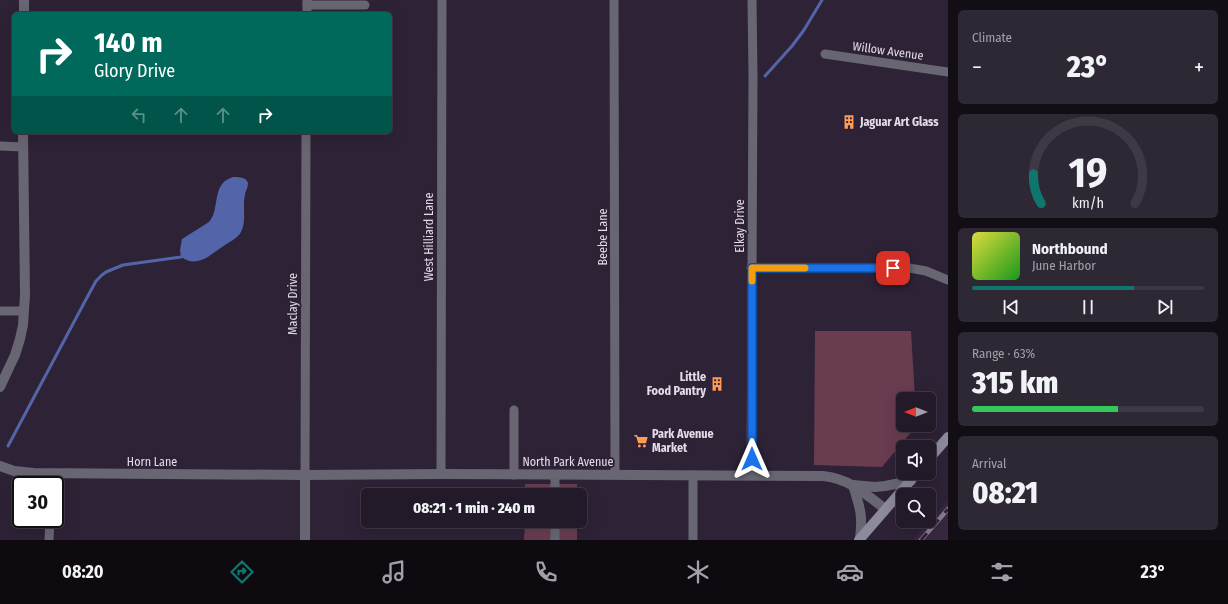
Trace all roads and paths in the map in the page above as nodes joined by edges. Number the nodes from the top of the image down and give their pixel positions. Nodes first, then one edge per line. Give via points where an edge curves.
1 (24, 0) edge
2 (442, 0) edge
3 (614, 0) edge
4 (752, 0) edge
5 (365, 5) dead end
6 (307, 6) edge
7 (24, 12) edge
8 (825, 54) dead end
9 (948, 72) edge
10 (23, 134) edge
11 (306, 134) edge
12 (0, 146) edge
13 (23, 147) junction
14 (752, 268) junction
15 (948, 280) edge
16 (0, 311) edge
17 (24, 311) junction
18 (0, 387) edge
19 (514, 410) dead end
20 (948, 438) edge
21 (936, 451) edge
22 (0, 466) edge
23 (50, 474) joint
24 (441, 474) junction
25 (615, 474) junction
26 (305, 475) junction
27 (514, 475) junction
28 (555, 475) junction
29 (693, 475) junction
30 (752, 475) junction
31 (904, 480) edge
32 (911, 480) edge
33 (853, 485) junction
34 (555, 488) edge
35 (885, 509) junction
36 (50, 528) edge
37 (555, 528) edge
38 (859, 539) edge
39 (50, 540) edge
40 (305, 540) edge
41 (555, 540) edge
42 (693, 540) edge

1 - 7 street
2 - 24 street, West Hilliard Lane
3 - 25 street, Beebe Lane
4 - 14 street, Elkay Drive
5 - 6 street
8 - 9 street, Willow Avenue
10 - 13 street
11 - 26 street, Maclay Drive
12 - 13 street
13 - 17 street
14 - 15 street via 909,268 926,271
14 - 30 street, Elkay Drive
16 - 17 street
17 - 18 street via 20,339
19 - 27 street
20 - 21 main road
22 - 23 street, Horn Lane via 23,472
23 - 26 street, Horn Lane
24 - 26 street, North Park Avenue
24 - 27 street, North Park Avenue
25 - 28 street, North Park Avenue
25 - 29 street, North Park Avenue
26 - 40 street
27 - 28 street, North Park Avenue
28 - 34 street
29 - 30 street, North Park Avenue
29 - 42 street
30 - 33 street, North Park Avenue via 831,476
31 - 33 street via 876,487
32 - 35 main road
33 - 35 street, North Park Avenue
33 - 38 street via 862,518
35 - 38 main road
36 - 39 street
37 - 41 street

